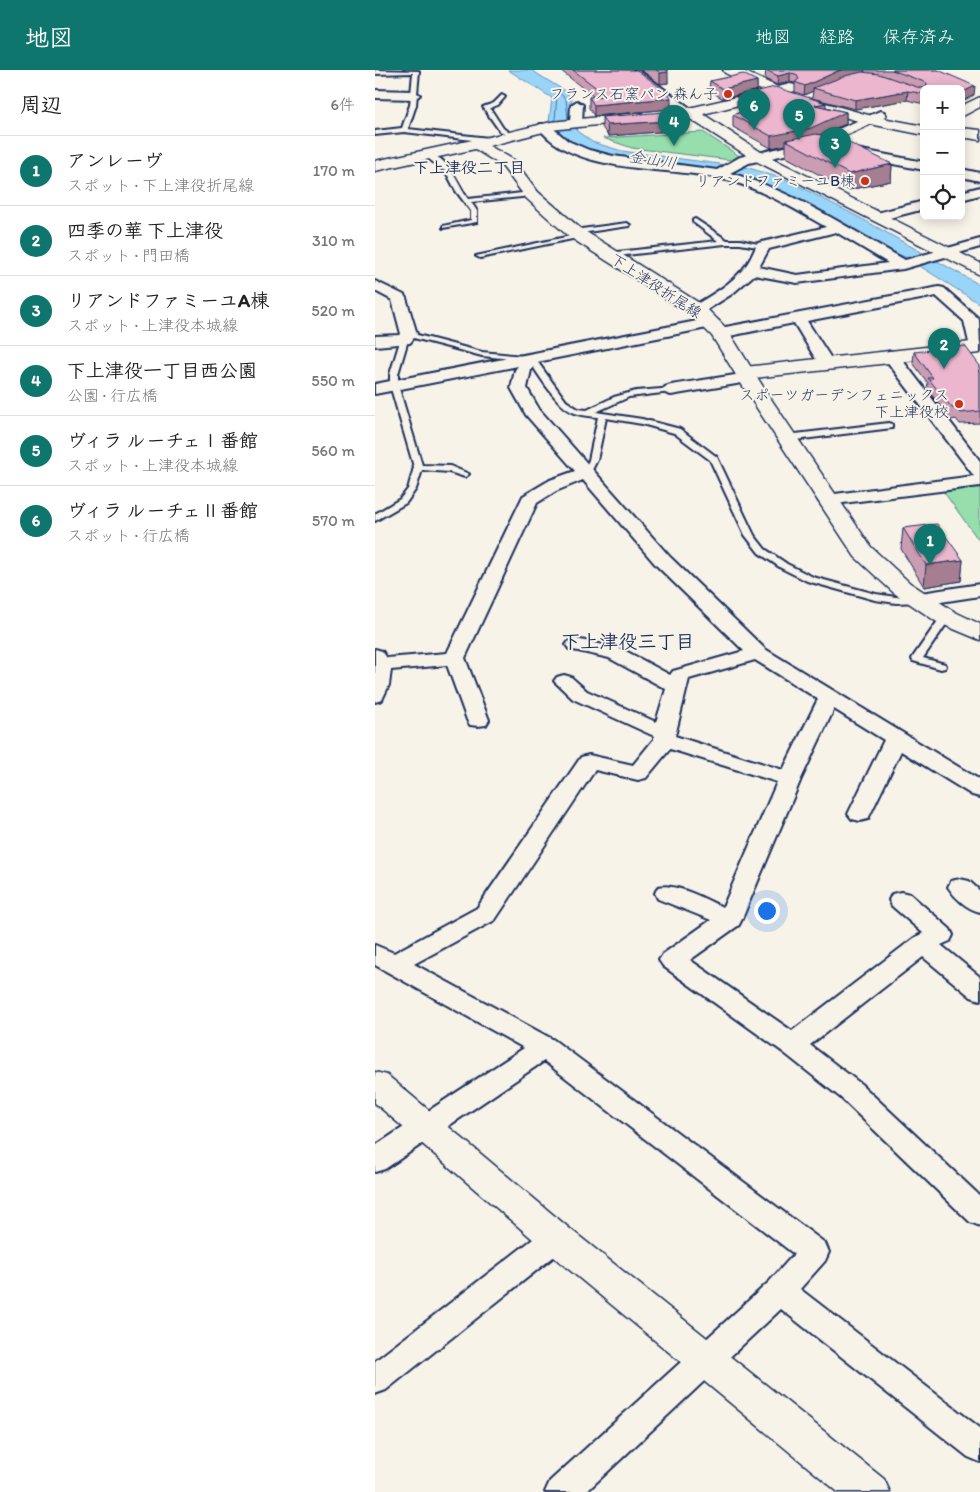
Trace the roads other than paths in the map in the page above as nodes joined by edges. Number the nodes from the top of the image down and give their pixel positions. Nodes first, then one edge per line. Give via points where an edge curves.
1 (417, 70) edge
2 (631, 70) edge
3 (729, 70) edge
4 (748, 70) edge
5 (375, 72) edge
6 (784, 90) junction
7 (375, 94) edge
8 (414, 95) junction
9 (501, 97) dead end
10 (980, 101) edge
11 (577, 105) dead end
12 (965, 110) edge
13 (691, 113) junction
14 (875, 117) junction
15 (576, 122) junction
16 (920, 123) edge
17 (548, 127) junction
18 (404, 130) junction
19 (920, 130) edge
20 (965, 133) edge
21 (375, 134) edge
22 (509, 135) junction
23 (980, 135) edge
24 (965, 139) edge
25 (980, 141) edge
26 (483, 142) junction
27 (815, 144) junction
28 (427, 155) junction
29 (759, 157) junction
30 (920, 165) edge
31 (375, 166) edge
32 (719, 174) junction
33 (965, 175) edge
34 (980, 177) edge
35 (980, 191) edge
36 (531, 194) junction
37 (965, 195) edge
38 (466, 201) junction
39 (920, 206) edge
40 (878, 217) junction
41 (695, 220) dead end
42 (627, 225) dead end
43 (445, 227) dead end
44 (837, 228) junction
45 (577, 234) junction
46 (725, 242) junction
47 (980, 243) edge
48 (763, 246) junction
49 (608, 255) junction
50 (942, 255) junction
51 (480, 256) dead end
52 (909, 264) junction
53 (751, 270) junction
54 (980, 270) edge
55 (375, 285) edge
56 (798, 318) junction
57 (710, 322) junction
58 (407, 337) junction
59 (375, 341) edge
60 (979, 347) edge
61 (891, 356) junction
62 (531, 359) junction
63 (826, 363) junction
64 (746, 376) junction
65 (393, 385) junction
66 (375, 389) edge
67 (671, 390) joint
68 (586, 414) junction
69 (602, 416) junction
70 (889, 426) dead end
71 (787, 438) junction
72 (418, 467) junction
73 (980, 473) edge
74 (465, 474) dead end
75 (586, 474) junction
76 (980, 481) edge
77 (827, 500) junction
78 (375, 518) edge
79 (980, 590) edge
80 (921, 599) junction
81 (946, 618) junction
82 (980, 633) edge
83 (576, 645) dead end
84 (758, 653) junction
85 (455, 658) junction
86 (378, 660) edge
87 (941, 666) dead end
88 (564, 681) dead end
89 (677, 687) junction
90 (375, 696) edge
91 (829, 698) junction
92 (478, 720) dead end
93 (665, 736) junction
94 (896, 737) junction
95 (790, 779) junction
96 (980, 790) edge
97 (861, 814) dead end
98 (960, 887) dead end
99 (667, 893) dead end
100 (901, 900) dead end
101 (980, 904) edge
102 (730, 919) junction
103 (923, 944) junction
104 (384, 959) edge
105 (978, 986) edge
106 (792, 1045) junction
107 (545, 1047) junction
108 (375, 1084) edge
109 (425, 1127) junction
110 (375, 1161) edge
111 (980, 1214) edge
112 (556, 1238) junction
113 (780, 1291) junction
114 (707, 1359) junction
115 (375, 1380) edge
116 (980, 1447) edge
117 (562, 1492) edge
118 (869, 1492) edge

1 - 5 lane
1 - 8 lane
2 - 13 street
3 - 6 street
4 - 6 street
6 - 13 street
6 - 14 street via 823,107
7 - 8 street
8 - 18 lane
9 - 22 lane via 496,104 486,107
10 - 12 street
11 - 15 street
13 - 15 street
13 - 29 street
14 - 16 street
14 - 19 street
14 - 27 street
15 - 17 street
17 - 22 street
17 - 32 street via 564,144 585,153 613,160
18 - 21 lane
18 - 26 lane
20 - 23 street
22 - 26 street
24 - 25 street
26 - 28 street
26 - 36 street, 下上津役折尾線 via 508,163
27 - 29 street
27 - 30 street
28 - 31 street
28 - 38 lane via 445,167
29 - 32 street via 735,164
29 - 40 street
32 - 44 street via 787,198
33 - 34 street
35 - 37 street
36 - 38 lane
36 - 45 street, 下上津役折尾線
38 - 43 lane via 474,211 475,220
39 - 40 street
40 - 50 street
41 - 46 lane
42 - 45 lane
44 - 48 street
44 - 52 street
45 - 49 street, 下上津役折尾線
45 - 51 lane
46 - 48 lane
46 - 49 lane
47 - 50 street
48 - 53 street
49 - 57 street, 下上津役折尾線
50 - 52 street
50 - 54 street
52 - 53 street via 797,279
53 - 57 street via 720,297
55 - 58 street via 399,298
56 - 57 street
56 - 60 street via 939,291 971,319
56 - 63 street
57 - 62 street
57 - 64 street, 下上津役折尾線
58 - 59 street
58 - 62 lane via 482,354
58 - 65 lane
60 - 61 street
61 - 63 street
61 - 73 street
62 - 65 street
62 - 68 lane via 563,403
62 - 75 street via 523,370 519,388 531,411
63 - 64 street
64 - 67 street
64 - 71 street, 下上津役折尾線
65 - 66 street
65 - 72 lane
67 - 68 lane via 650,390 613,398
68 - 69 lane
69 - 75 lane via 593,460
69 - 80 lane via 677,431 714,459 750,535 762,550 784,566 810,579 867,595 896,600
70 - 71 lane
71 - 77 street, 下上津役折尾線
72 - 74 lane via 451,469
72 - 78 lane via 412,489 403,501
75 - 84 street via 663,561
75 - 85 street via 545,487 529,500
76 - 77 street
77 - 80 street, 下上津役折尾線 via 863,552 902,588
79 - 80 street
80 - 81 street, 下上津役折尾線
81 - 82 street, 下上津役折尾線
81 - 87 lane via 913,657
83 - 89 street via 615,653
84 - 89 street via 680,675
84 - 91 street
85 - 86 street
85 - 92 street
86 - 90 street via 381,676
88 - 93 street via 579,695
89 - 93 street
91 - 94 street
91 - 95 street
93 - 95 street
93 - 104 street via 638,773 589,762 486,914
94 - 96 street
94 - 97 street
95 - 102 street
98 - 101 street
99 - 102 street
100 - 103 street via 941,935
102 - 106 street via 672,960
103 - 105 street
103 - 106 street
104 - 107 street
106 - 111 street via 851,1091
107 - 109 street
107 - 113 street via 814,1252
108 - 109 street
109 - 110 street
109 - 112 street
112 - 114 street
112 - 115 street
113 - 114 street
113 - 116 street
114 - 117 street
114 - 118 street

